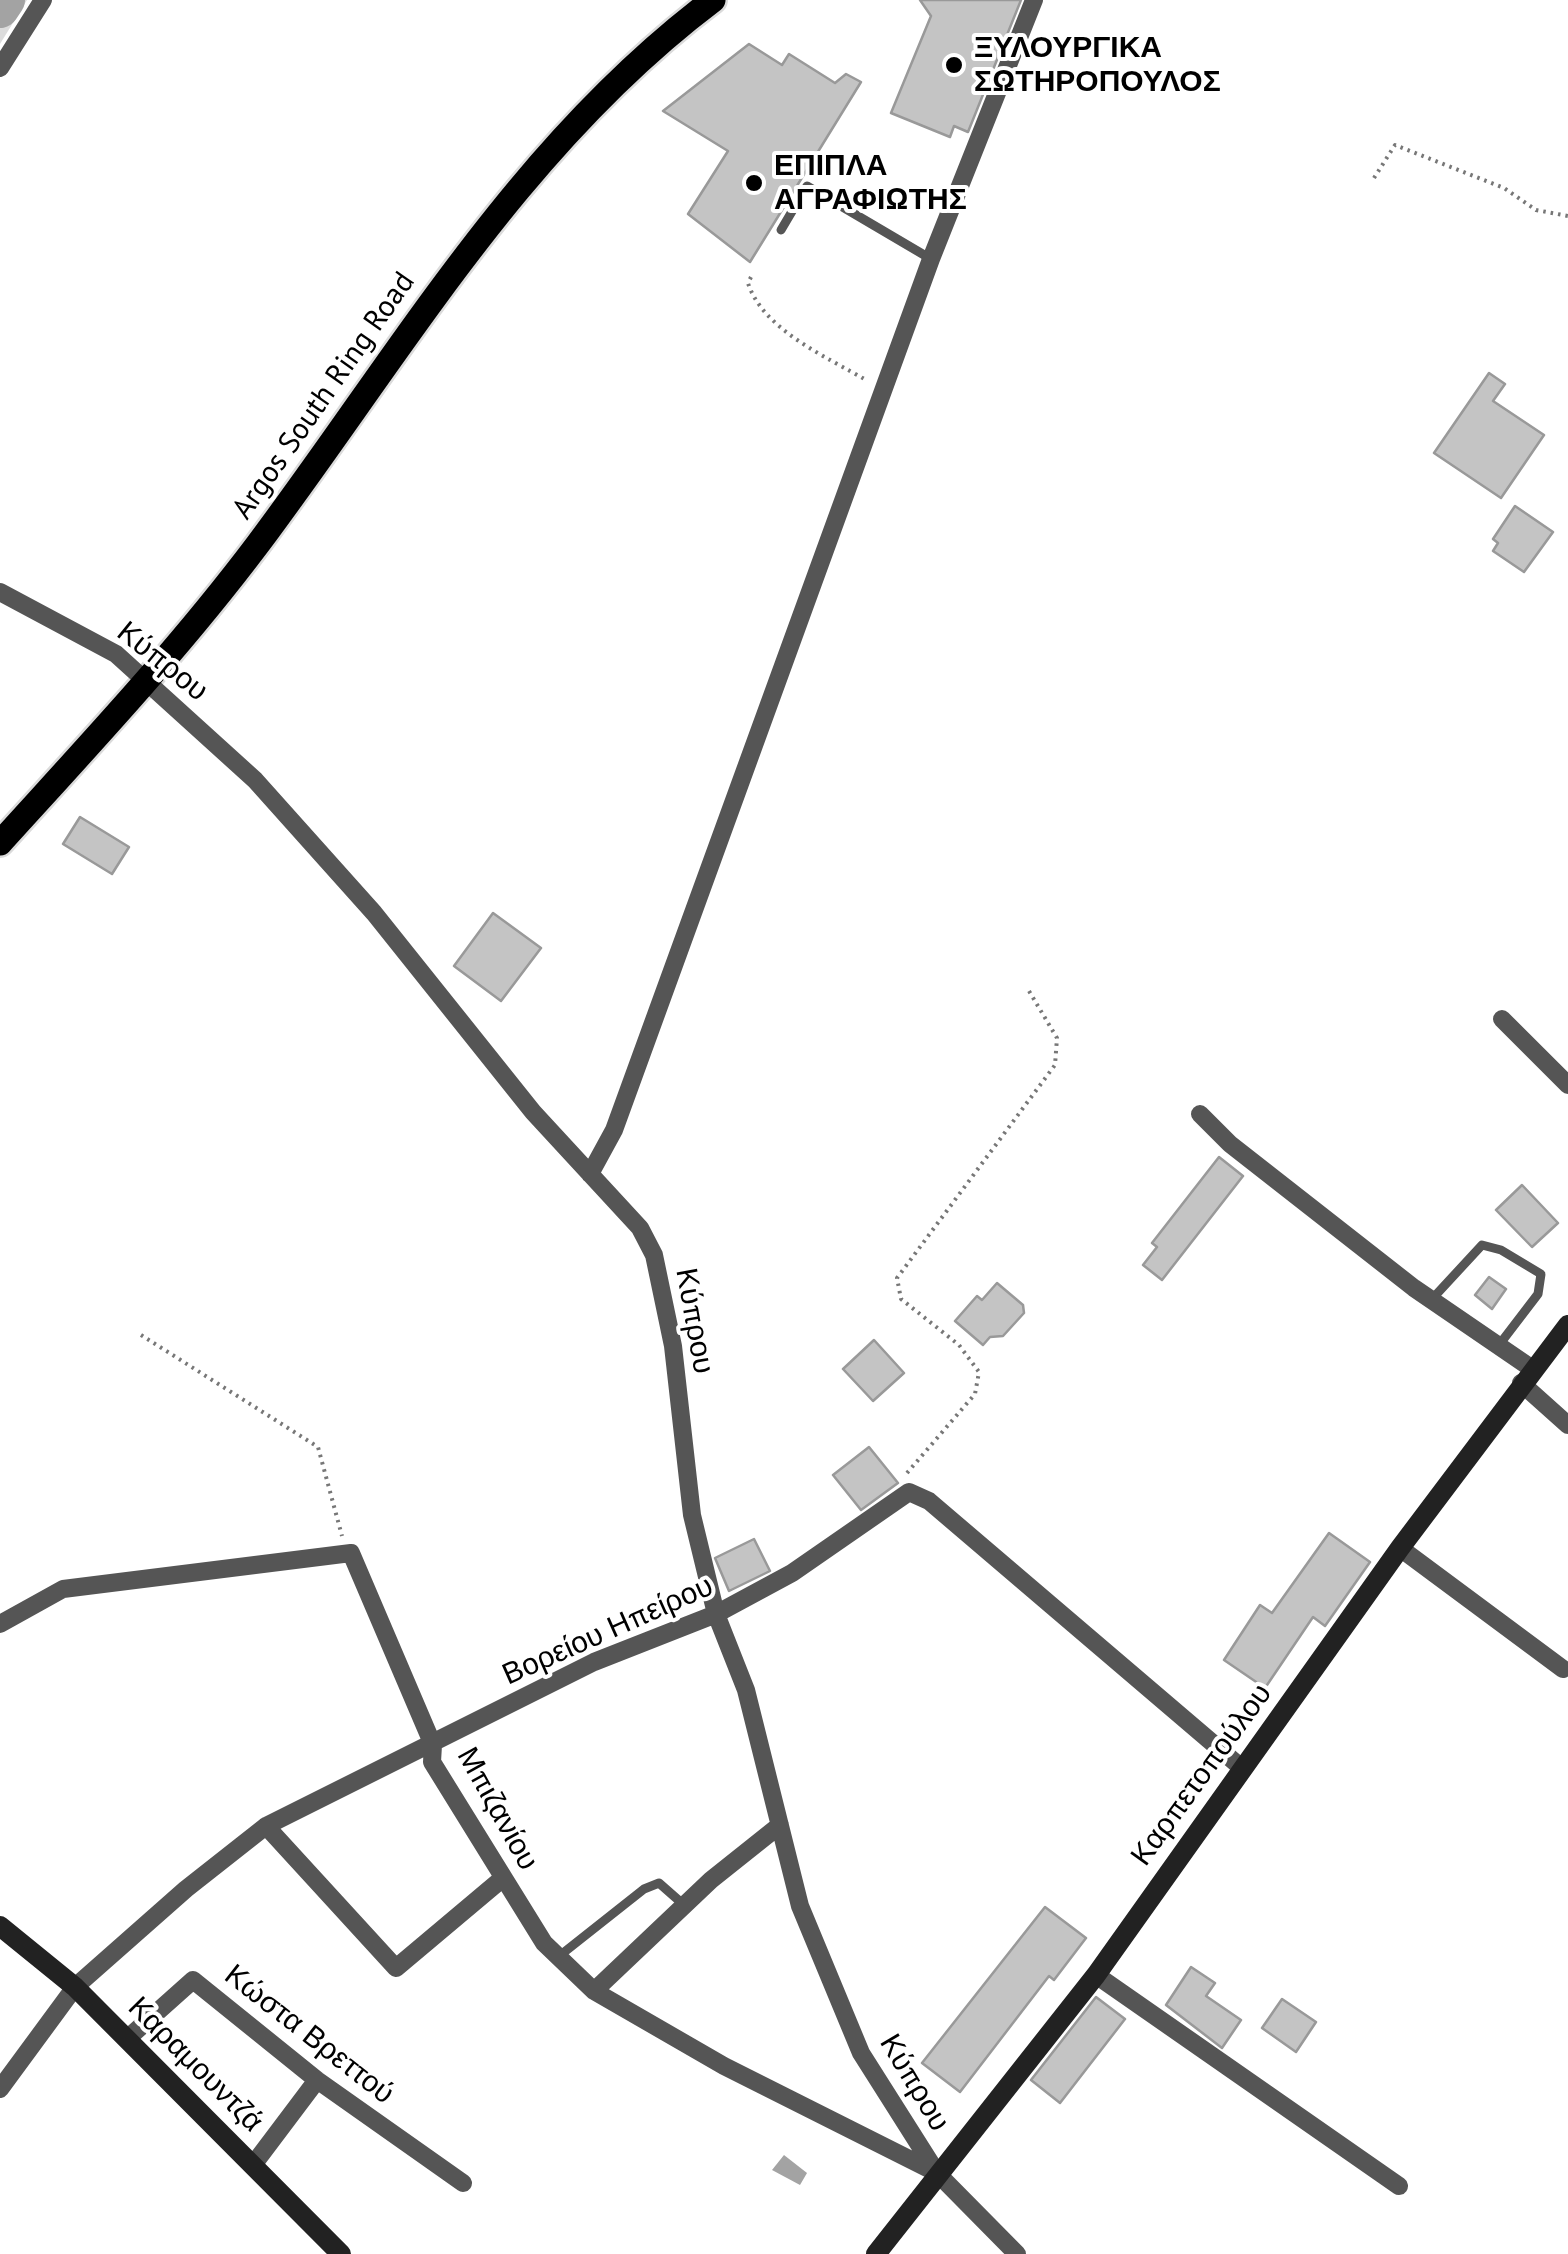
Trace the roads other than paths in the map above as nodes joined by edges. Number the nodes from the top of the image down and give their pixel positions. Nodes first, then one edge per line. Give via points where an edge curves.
1 (43, 0) edge
2 (713, 0) edge
3 (1034, 0) edge
4 (0, 68) edge
5 (781, 230) dead end
6 (931, 259) junction
7 (0, 592) edge
8 (146, 679) junction
9 (0, 843) edge
10 (1502, 1019) dead end
11 (1568, 1086) edge
12 (1200, 1114) dead end
13 (590, 1174) junction
14 (1433, 1298) junction
15 (1568, 1325) edge
16 (1499, 1345) junction
17 (1526, 1376) junction
18 (1568, 1425) edge
19 (1400, 1548) junction
20 (716, 1614) junction
21 (0, 1624) edge
22 (1564, 1669) dead end
23 (433, 1745) junction
24 (1243, 1769) junction
25 (780, 1825) junction
26 (266, 1826) junction
27 (503, 1878) junction
28 (684, 1905) junction
29 (0, 1926) edge
30 (558, 1957) junction
31 (1096, 1974) junction
32 (74, 1987) junction
33 (594, 1991) junction
34 (128, 2038) junction
35 (317, 2080) junction
36 (0, 2089) edge
37 (252, 2165) junction
38 (937, 2173) junction
39 (462, 2183) dead end
40 (1399, 2186) dead end
41 (341, 2254) edge
42 (876, 2254) edge
43 (1017, 2254) edge

1 - 4 street
2 - 8 main road, Argos South Ring Road via 632,66 533,167 256,546
3 - 6 street
5 - 6 lane via 807,186
6 - 13 street via 614,1130
7 - 8 street, Κύπρου via 116,654
8 - 9 main road, Argos South Ring Road
8 - 13 street, Κύπρου via 308,839
10 - 11 street
12 - 14 street via 1283,1186
13 - 20 street, Κύπρου via 640,1228 654,1255 673,1346 692,1515
14 - 16 street
14 - 16 lane via 1482,1244 1541,1274 1538,1294
15 - 17 main road, Καρπετοπούλου
16 - 17 street
17 - 18 street
17 - 19 main road, Καρπετοπούλου
19 - 22 street
19 - 24 main road, Καρπετοπούλου
20 - 23 street, Βορείου Ηπείρου via 594,1662
20 - 24 street, Βορείου Ηπείρου via 792,1573 909,1492 918,1493
20 - 25 street, Κύπρου via 746,1690
21 - 23 street, Μπιζανίου via 63,1589 351,1553
23 - 26 street, Βορείου Ηπείρου
23 - 27 street, Μπιζανίου via 432,1762
24 - 31 main road, Καρπετοπούλου
25 - 28 street
25 - 38 street, Κύπρου via 800,1906 861,2053
26 - 27 street via 396,1968
26 - 32 street, Βορείου Ηπείρου
27 - 30 street, Μπιζανίου
28 - 30 lane via 659,1883 644,1889
28 - 33 street
29 - 32 main road, Καραμουντζά
30 - 33 street, Μπιζανίου
31 - 38 main road, Καρπετοπούλου
31 - 40 street
32 - 34 main road, Καραμουντζά
32 - 36 street, Βορείου Ηπείρου
33 - 38 street, Μπιζανίου via 724,2066
34 - 35 street, Κώστα Βρεττού via 193,1980
34 - 37 main road, Καραμουντζά
35 - 37 street
35 - 39 street, Κώστα Βρεττού
37 - 41 main road, Καραμουντζά
38 - 42 main road, Καρπετοπούλου
38 - 43 street, Κύπρου

